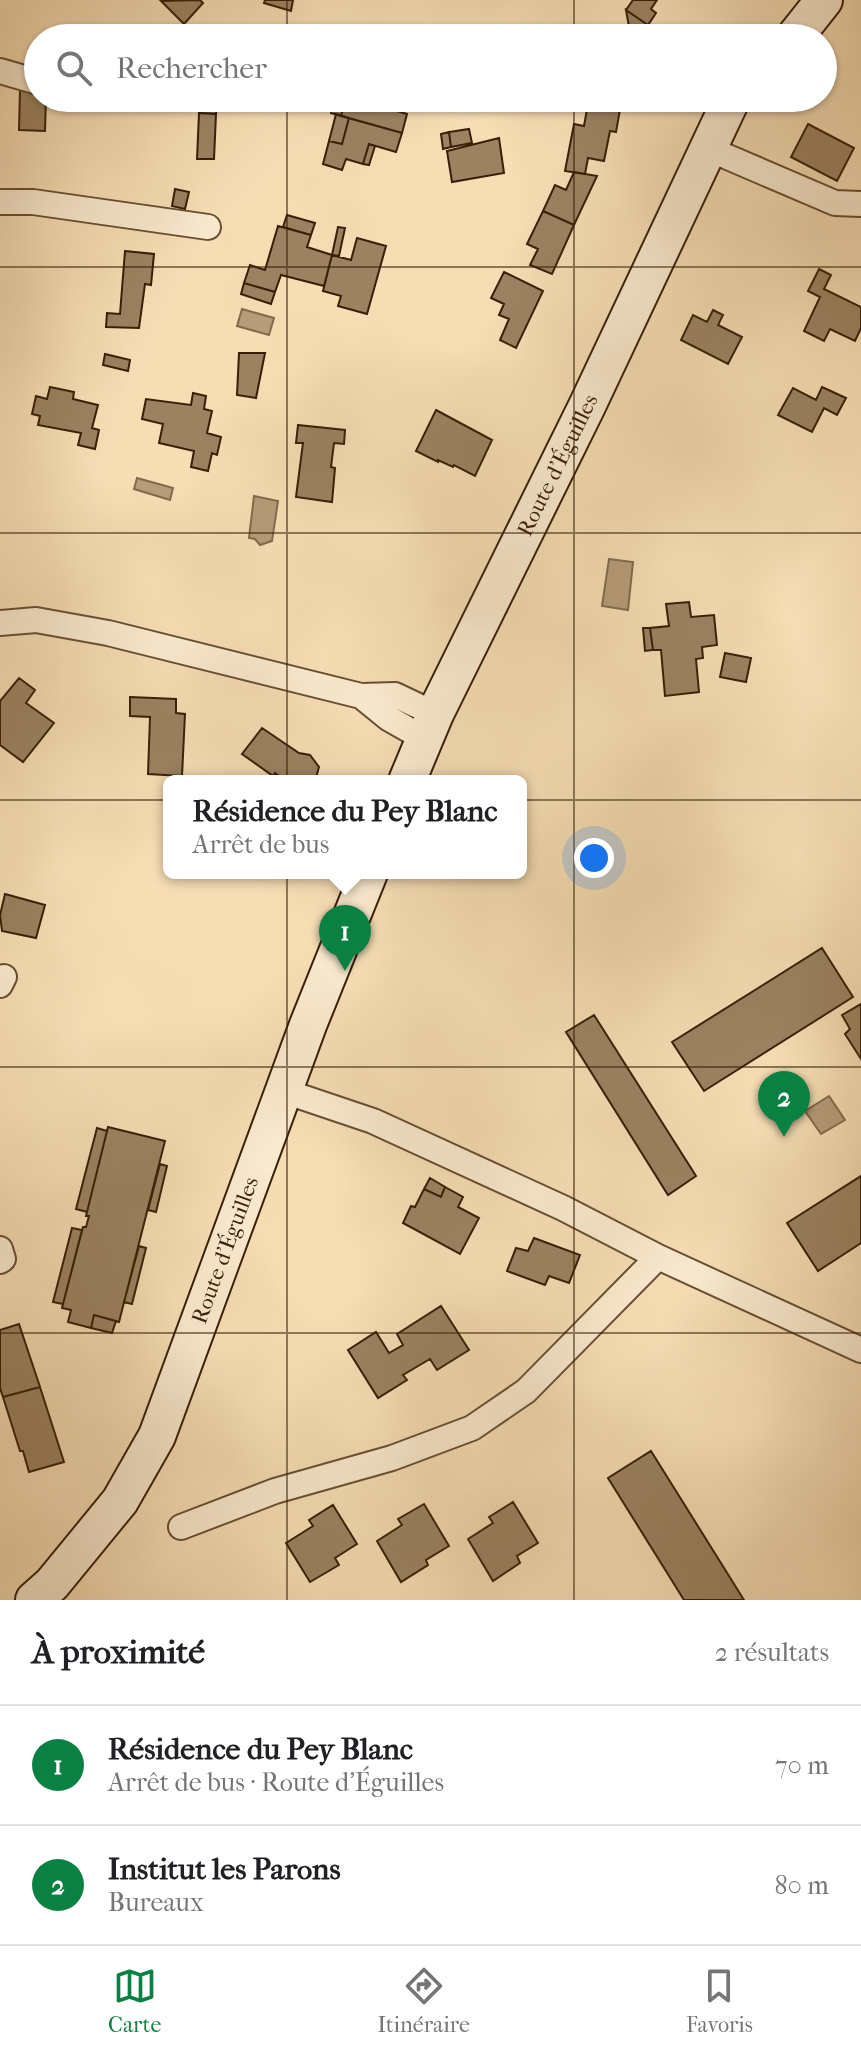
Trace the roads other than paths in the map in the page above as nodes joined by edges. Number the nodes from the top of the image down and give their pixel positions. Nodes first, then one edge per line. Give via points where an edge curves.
1 (793, 0) edge
2 (824, 0) edge
3 (776, 24) edge
4 (805, 24) edge
5 (0, 71) edge
6 (24, 78) edge
7 (726, 112) edge
8 (737, 112) edge
9 (709, 149) junction
10 (0, 202) edge
11 (861, 204) edge
12 (208, 227) dead end
13 (0, 623) edge
14 (430, 726) junction
15 (410, 775) edge
16 (366, 879) edge
17 (284, 1091) junction
18 (0, 1249) edge
19 (658, 1257) junction
20 (0, 1261) edge
21 (861, 1350) edge
22 (181, 1527) dead end
23 (34, 1600) edge

1 - 3 street
2 - 4 street
5 - 6 street
7 - 9 street, Route d'Éguilles
8 - 9 street, Route d'Éguilles
9 - 11 street via 835,203
9 - 14 street, Route d'Éguilles
10 - 12 street
13 - 14 street via 36,620 108,633 361,696 388,718
14 - 15 street, Route d'Éguilles
16 - 17 street, Route d'Éguilles
17 - 19 street via 373,1121
17 - 23 street, Route d'Éguilles via 157,1436 120,1501
18 - 20 street
19 - 21 street
19 - 22 street via 526,1391 472,1428

